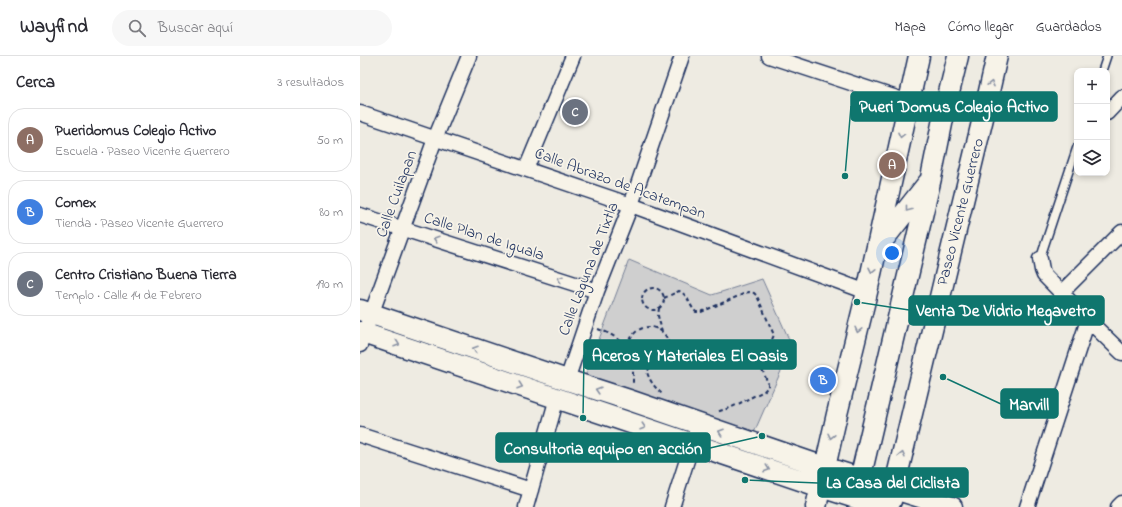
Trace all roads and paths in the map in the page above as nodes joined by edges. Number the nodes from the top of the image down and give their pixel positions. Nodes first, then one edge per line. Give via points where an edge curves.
1 (468, 56) edge
2 (572, 56) edge
3 (682, 56) edge
4 (769, 56) edge
5 (919, 56) edge
6 (958, 56) edge
7 (997, 56) edge
8 (1107, 56) edge
9 (1103, 68) edge
10 (1122, 97) edge
11 (909, 102) junction
12 (1110, 110) edge
13 (360, 113) edge
14 (435, 139) junction
15 (1074, 156) edge
16 (526, 169) junction
17 (931, 178) junction
18 (631, 205) junction
19 (360, 215) edge
20 (403, 229) junction
21 (1122, 232) edge
22 (877, 249) junction
23 (1040, 259) joint
24 (597, 291) junction
25 (867, 292) junction
26 (1061, 293) junction
27 (664, 298) junction
28 (659, 308) junction
29 (366, 312) edge
30 (1088, 320) junction
31 (585, 326) junction
32 (663, 332) junction
33 (361, 337) edge
34 (669, 344) junction
35 (629, 353) junction
36 (706, 353) dead end
37 (1122, 353) edge
38 (650, 367) junction
39 (567, 380) junction
40 (664, 395) dead end
41 (557, 398) junction
42 (629, 400) junction
43 (715, 412) dead end
44 (698, 424) junction
45 (360, 435) edge
46 (693, 443) junction
47 (824, 467) junction
48 (821, 487) junction
49 (531, 490) junction
50 (856, 495) edge
51 (892, 498) edge
52 (1122, 503) edge
53 (526, 507) edge
54 (672, 507) edge
55 (816, 507) edge
56 (884, 507) edge
57 (952, 507) edge
58 (1027, 507) edge
59 (1118, 507) edge

1 - 14 street, Calle Cuilapan
2 - 16 street
3 - 18 street, Calle Laguna de Tixtla
4 - 11 street
5 - 11 main road
6 - 17 main road
51 -> 7 main road, Paseo Vicente Guerrero
8 - 9 lane
10 - 12 street
11 -> 22 main road
13 - 14 street, Calle Abrazo de Acatempan
14 - 16 street, Calle Abrazo de Acatempan
14 - 20 street, Calle Cuilapan
15 - 23 lane
16 - 18 street, Calle Abrazo de Acatempan
17 -> 22 main road
17 - 50 main road
18 - 24 street, Calle Laguna de Tixtla
18 - 25 street, Calle Abrazo de Acatempan
19 - 20 street, Calle Plan de Iguala
24 -> 20 street, Calle Plan de Iguala
20 - 29 street, Calle Cuilapan
21 - 26 street
22 -> 25 main road
23 - 26 street via 1044,275
24 - 31 street, Calle Laguna de Tixtla
25 -> 47 main road
26 - 30 street
27 - 28 path
27 - 28 path via 654,288 643,295 642,302 645,308
27 - 43 path via 679,291 686,296 693,310 701,312 748,292 754,293 774,335 773,340 762,348 757,358 768,387 730,408
28 - 32 path via 658,316
29 - 33 street, Calle Cuilapan
39 -> 29 main road
30 - 37 street
30 - 58 street
31 - 35 path via 612,335 625,344
31 - 39 street, Calle Laguna de Tixtla
32 - 34 path
32 - 35 path via 651,326 638,329 630,340
33 -> 41 main road
34 - 36 path via 687,355 697,357
34 - 38 path via 669,350 662,362
35 - 38 path via 637,363
35 - 42 path via 633,365 633,386
38 - 40 path via 647,372 649,379
42 -> 39 main road
41 -> 46 main road
41 - 49 street
42 - 44 main road
44 - 46 street
47 -> 44 main road
45 - 49 street
46 -> 48 main road
46 - 54 street
47 - 48 main road
47 - 50 main road
48 - 50 main road
48 - 55 main road
49 - 53 street
50 - 51 main road
50 - 56 main road
51 - 57 main road
52 - 59 street

